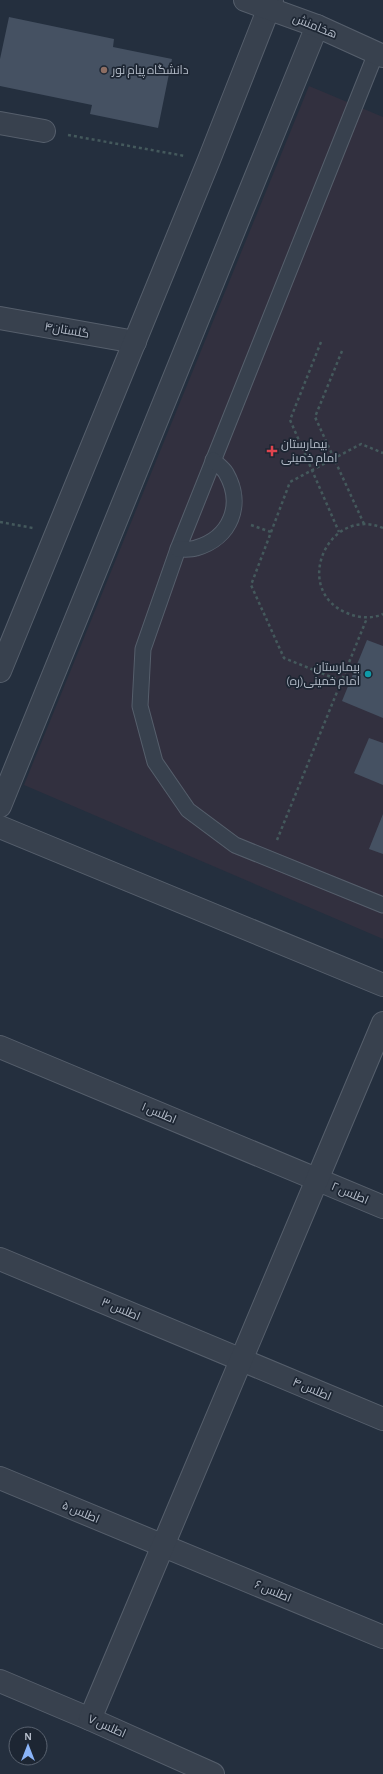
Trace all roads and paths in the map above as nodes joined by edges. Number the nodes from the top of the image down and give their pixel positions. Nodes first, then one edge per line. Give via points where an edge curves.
1 (245, 0) edge
2 (271, 4) edge
3 (317, 26) junction
4 (380, 54) edge
5 (0, 123) edge
6 (44, 131) joint
7 (209, 160) junction
8 (0, 318) edge
9 (134, 342) junction
10 (321, 342) dead end
11 (342, 351) dead end
12 (383, 453) edge
13 (334, 458) junction
14 (213, 460) junction
15 (312, 470) junction
16 (0, 522) edge
17 (364, 524) junction
18 (383, 528) edge
19 (57, 532) junction
20 (339, 532) junction
21 (178, 549) junction
22 (383, 614) edge
23 (367, 618) junction
24 (0, 671) edge
25 (341, 681) junction
26 (0, 806) edge
27 (0, 827) edge
28 (269, 859) junction
29 (383, 906) edge
30 (383, 985) edge
31 (383, 1023) edge
32 (0, 1047) edge
33 (317, 1179) junction
34 (383, 1207) edge
35 (0, 1259) edge
36 (241, 1360) junction
37 (383, 1419) edge
38 (0, 1478) edge
39 (163, 1546) junction
40 (383, 1637) edge
41 (0, 1681) edge
42 (90, 1718) junction
43 (213, 1774) edge

1 - 2 street, هخامنش
2 - 3 street, هخامنش
2 - 7 street
3 - 4 street, هخامنش
3 - 26 street
4 - 14 lane
5 - 6 street
6 - 7 path
7 - 9 street
8 - 9 street, گلستان۴
9 - 19 street
10 - 15 path via 290,420
11 - 13 path via 315,417
12 - 13 path via 360,444
13 - 15 path
13 - 17 path
14 - 21 lane
14 - 21 lane via 225,471 233,486 235,502 232,518 223,532 210,543
15 - 20 path
15 - 25 path via 290,482 251,585 284,658
16 - 19 path
17 - 18 path
17 - 20 path
19 - 24 street
20 - 23 path via 322,553 319,579 331,603 341,611
21 - 28 lane via 143,648 140,706 155,762 188,810 235,845
22 - 23 path
23 - 25 path
25 - 28 path
27 - 30 street
28 - 29 lane
31 - 33 street
32 - 33 street, اطلس ۱
33 - 34 street, اطلس ۲
33 - 36 street
35 - 36 street, اطلس ۳
36 - 37 street, اطلس ۴
36 - 39 street
38 - 39 street, اطلس ۵
39 - 40 street, اطلس ۶
39 - 42 street
41 - 42 street, اطلس ۷
42 - 43 street, اطلس ۷

